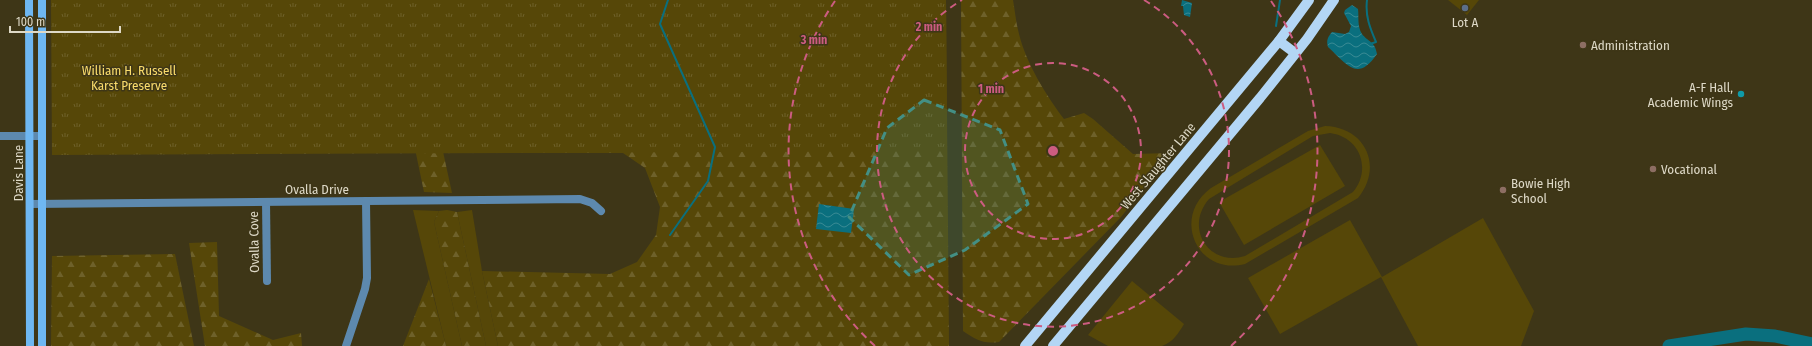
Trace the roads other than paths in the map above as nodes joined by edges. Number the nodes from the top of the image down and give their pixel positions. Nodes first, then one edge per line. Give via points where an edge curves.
1 (29, 0) edge
2 (42, 0) edge
3 (1309, 0) edge
4 (1334, 0) edge
5 (1279, 41) junction
6 (1295, 53) junction
7 (0, 136) edge
8 (30, 136) junction
9 (42, 136) junction
10 (366, 201) junction
11 (266, 202) junction
12 (30, 204) junction
13 (42, 204) junction
14 (601, 211) dead end
15 (267, 282) dead end
16 (30, 346) edge
17 (42, 346) edge
18 (346, 346) edge
19 (1025, 346) edge
20 (1053, 346) edge

1 - 8 main road, Davis Lane
2 - 9 main road, Davis Lane
3 - 5 main road, West Slaughter Lane
4 - 6 main road
5 - 6 main road
5 - 19 main road, West Slaughter Lane
6 - 20 main road
7 - 8 street
8 - 9 street
8 - 12 main road, Davis Lane
9 - 13 main road, Davis Lane
10 - 11 street, Ovalla Drive
10 - 14 street, Ovalla Drive via 580,199 592,203
10 - 18 street via 367,278
11 - 13 street, Ovalla Drive
11 - 15 street, Ovalla Cove
12 - 13 street, Ovalla Drive
12 - 16 main road, Davis Lane
13 - 17 main road, Davis Lane

